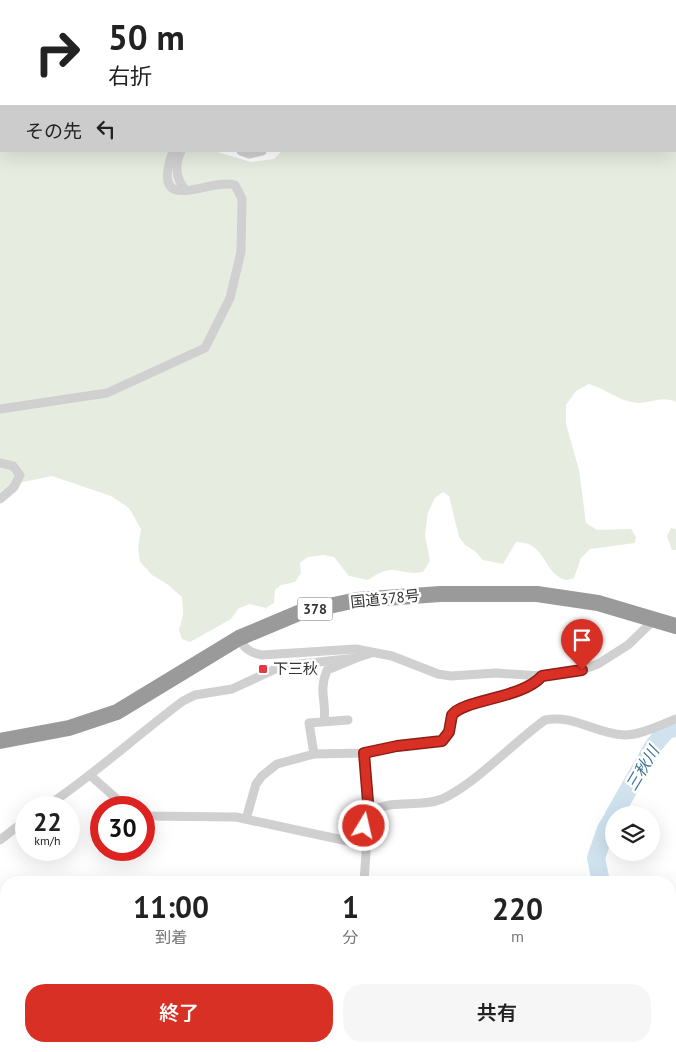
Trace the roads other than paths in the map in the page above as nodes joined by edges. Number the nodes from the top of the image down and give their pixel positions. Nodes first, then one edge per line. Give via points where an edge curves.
1 (173, 152) edge
2 (181, 152) edge
3 (244, 152) edge
4 (258, 152) edge
5 (185, 190) junction
6 (0, 409) edge
7 (0, 463) edge
8 (0, 500) edge
9 (655, 619) junction
10 (676, 626) edge
11 (239, 638) junction
12 (374, 652) junction
13 (356, 658) junction
14 (542, 676) junction
15 (676, 719) edge
16 (348, 720) dead end
17 (324, 721) junction
18 (0, 741) edge
19 (364, 753) junction
20 (314, 754) junction
21 (91, 776) junction
22 (62, 796) edge
23 (113, 796) edge
24 (155, 816) edge
25 (246, 819) junction
26 (15, 828) edge
27 (368, 830) junction
28 (0, 840) edge
29 (366, 845) junction
30 (366, 876) edge

1 - 5 street via 168,180 170,187
2 - 5 street via 176,164 177,174
3 - 4 street
5 - 6 street via 198,191 228,183 235,185 242,199 241,252 230,298 205,348 107,393
7 - 8 street via 13,466 20,475 14,487
9 - 10 highway, 国道378号 / 378
9 - 11 highway, 国道378号 / 378 via 598,604 537,594 400,595 300,612
9 - 14 street via 628,646 598,664 582,670
11 - 12 street via 248,650 262,654 344,649
11 - 18 highway, 国道378号 / 378 via 117,712 69,728
12 - 13 street
12 - 14 street via 452,676
13 - 17 street via 327,670 321,697
13 - 21 street via 282,666 232,689 189,698
14 - 19 street via 536,683 455,711 449,732 442,741
15 - 27 street via 623,735 565,718 545,720 448,796 434,801 389,804 374,810
16 - 17 street
17 - 20 street via 309,722
19 - 20 street
19 - 27 street via 368,802 363,823
20 - 25 street via 277,764 262,776 251,795
21 - 22 street
21 - 23 street
24 - 25 street
25 - 29 street
26 - 28 street
27 - 29 street
29 - 30 street

